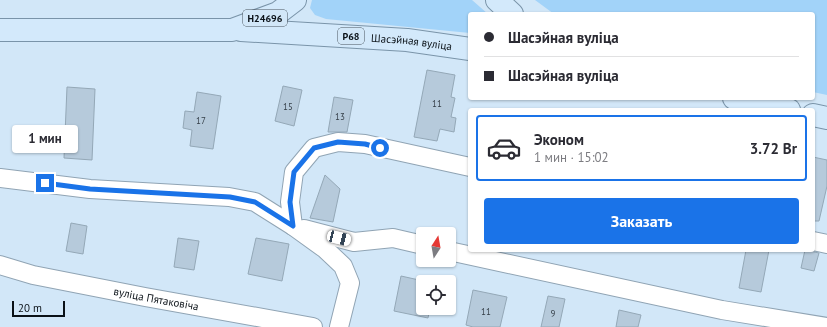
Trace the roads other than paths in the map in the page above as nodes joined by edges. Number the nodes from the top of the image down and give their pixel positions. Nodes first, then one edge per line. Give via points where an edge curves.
1 (295, 0) edge
2 (497, 0) edge
3 (510, 12) edge
4 (0, 30) edge
5 (232, 30) junction
6 (468, 49) edge
7 (743, 100) edge
8 (780, 108) edge
9 (815, 115) edge
10 (827, 118) edge
11 (468, 167) edge
12 (0, 178) edge
13 (293, 226) junction
14 (815, 241) edge
15 (416, 243) edge
16 (827, 244) edge
17 (456, 253) edge
18 (0, 265) edge
19 (313, 327) edge
20 (339, 327) edge
21 (827, 327) edge

1 - 5 main road, Н24696 via 278,13
2 - 3 main road
4 - 5 main road, Р68
5 - 6 main road, Шасэйная вуліца / Р68 via 407,40
7 - 8 main road
9 - 10 main road
11 - 13 street via 365,144 338,142 314,148 294,172 290,202
12 - 13 street via 90,189 230,197 255,202
13 - 15 street via 354,242 393,238
13 - 20 street via 325,249 343,266 350,283
14 - 16 street
17 - 21 street via 722,310
18 - 19 street, вуліца Пятаковіча via 63,281

